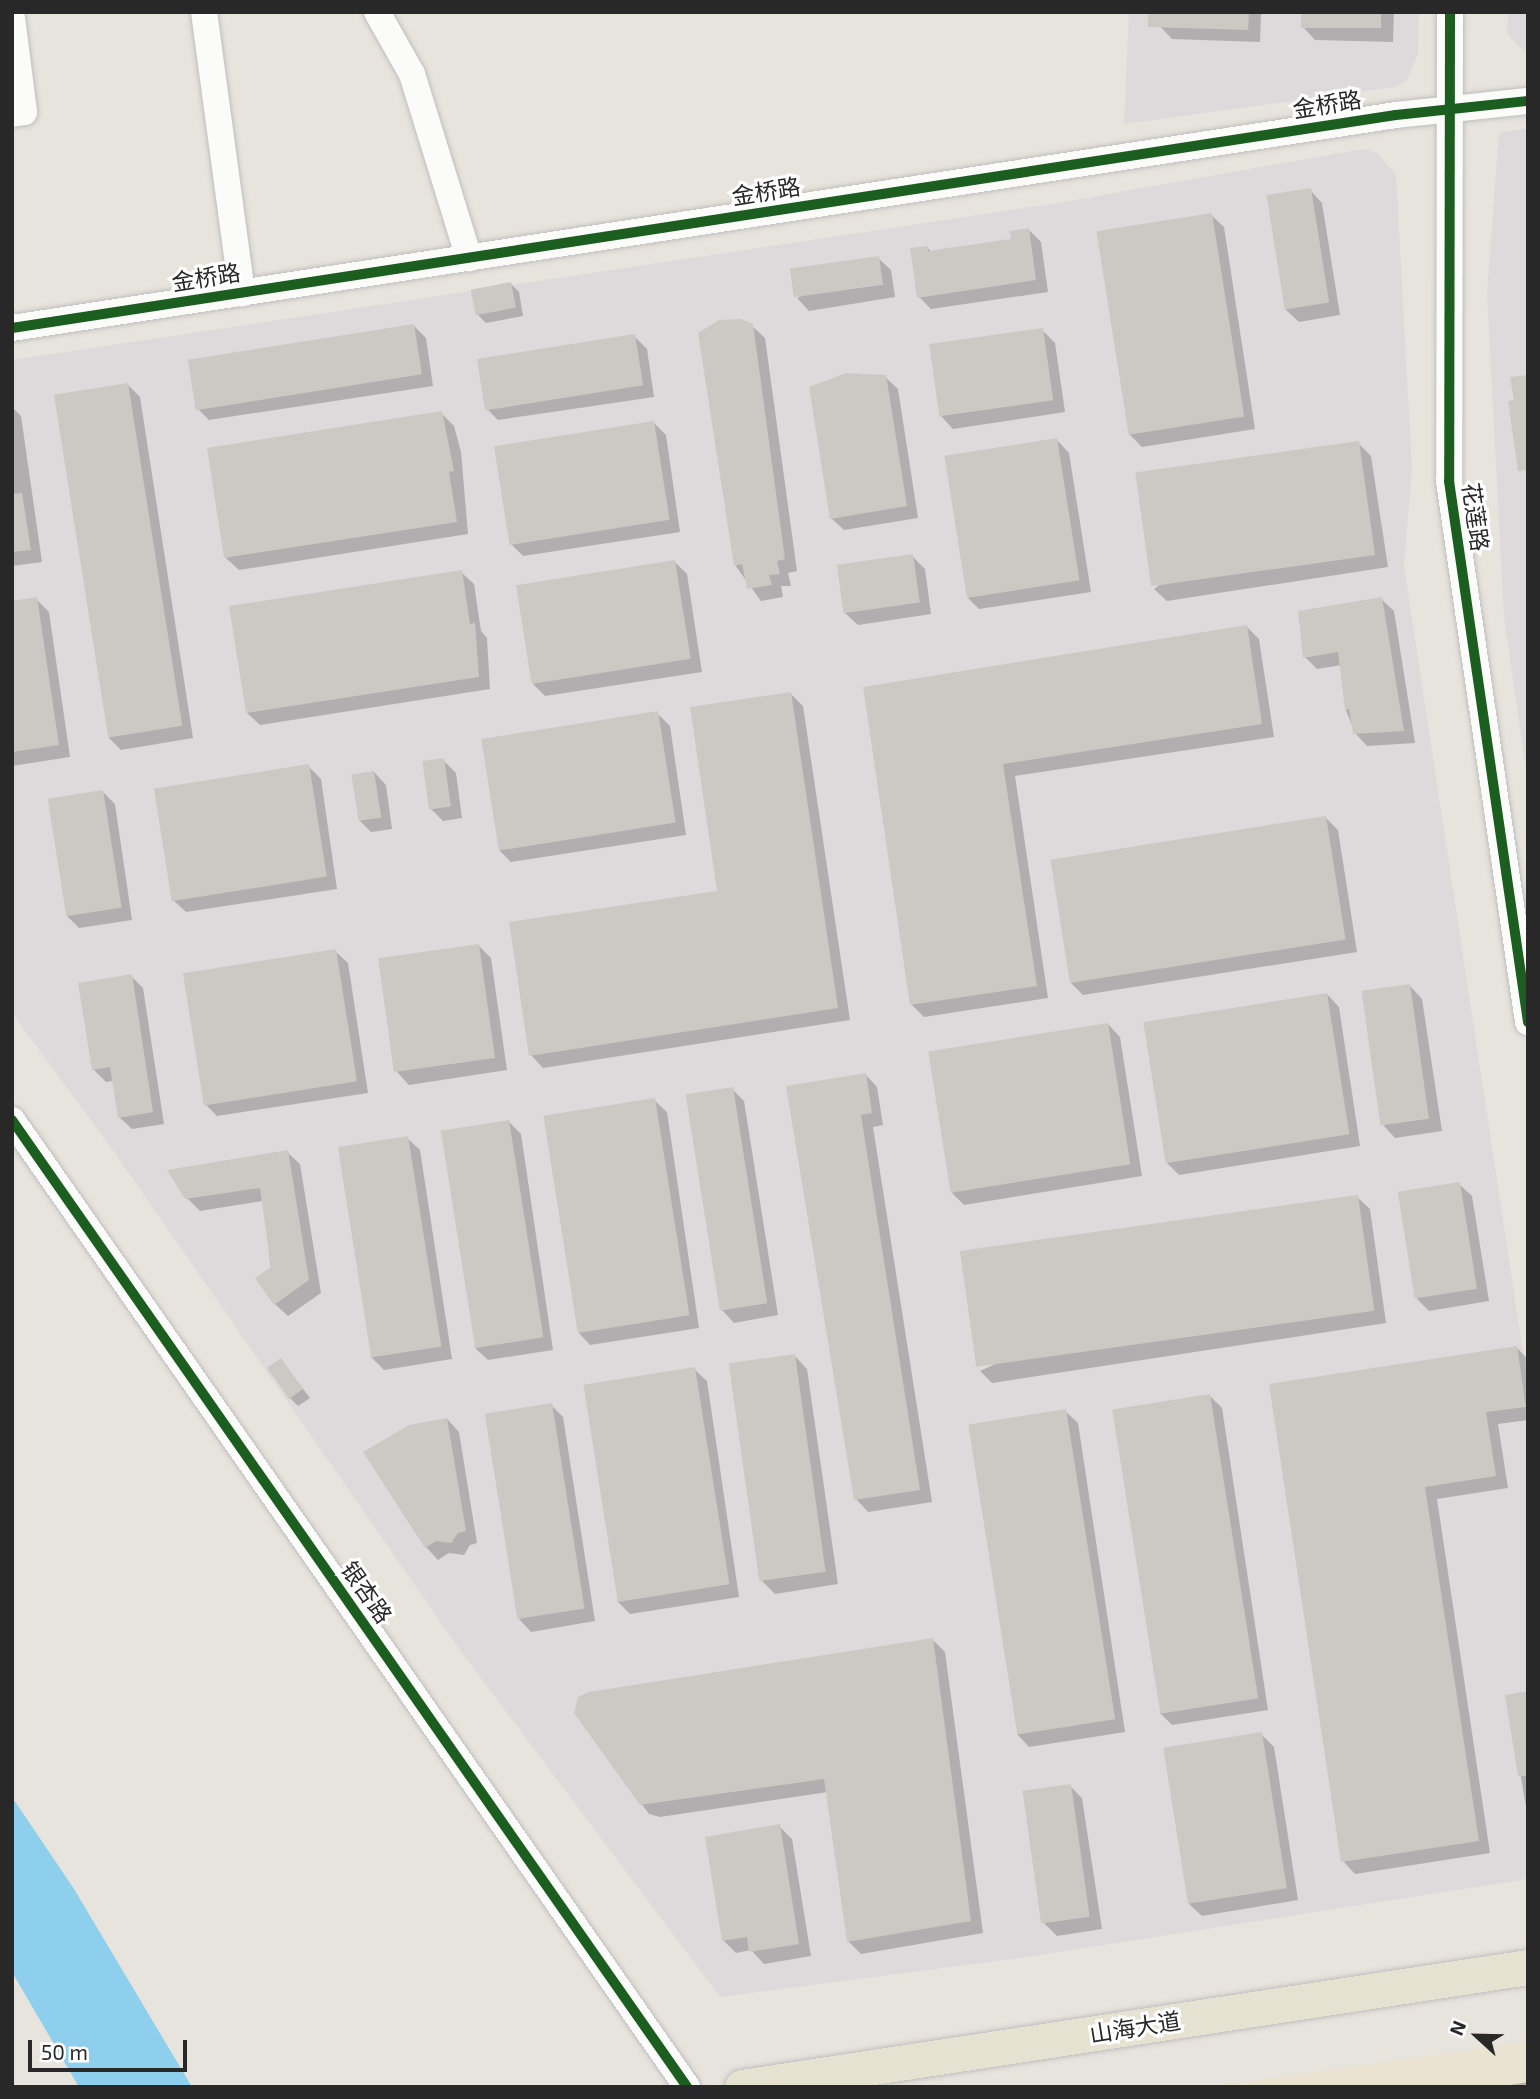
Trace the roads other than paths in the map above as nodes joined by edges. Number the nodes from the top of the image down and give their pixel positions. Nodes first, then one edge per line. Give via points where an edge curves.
1 (204, 12) edge
2 (377, 12) edge
3 (1450, 12) edge
4 (12, 18) edge
5 (1528, 101) edge
6 (1446, 110) junction
7 (12, 114) edge
8 (469, 258) junction
9 (242, 293) junction
10 (12, 328) edge
11 (1528, 1022) edge
12 (12, 1120) edge
13 (1528, 1967) edge
14 (687, 2087) edge
15 (742, 2087) edge

1 - 9 street
2 - 8 street via 412,74
3 - 6 street, 花莲路
4 - 7 street via 24,112
5 - 6 street, 金桥路
6 - 8 street, 金桥路
6 - 11 street, 花莲路 via 1449,481
8 - 9 street, 金桥路
9 - 10 street, 金桥路
12 - 14 street, 银杏路
13 - 15 main road, 山海大道

